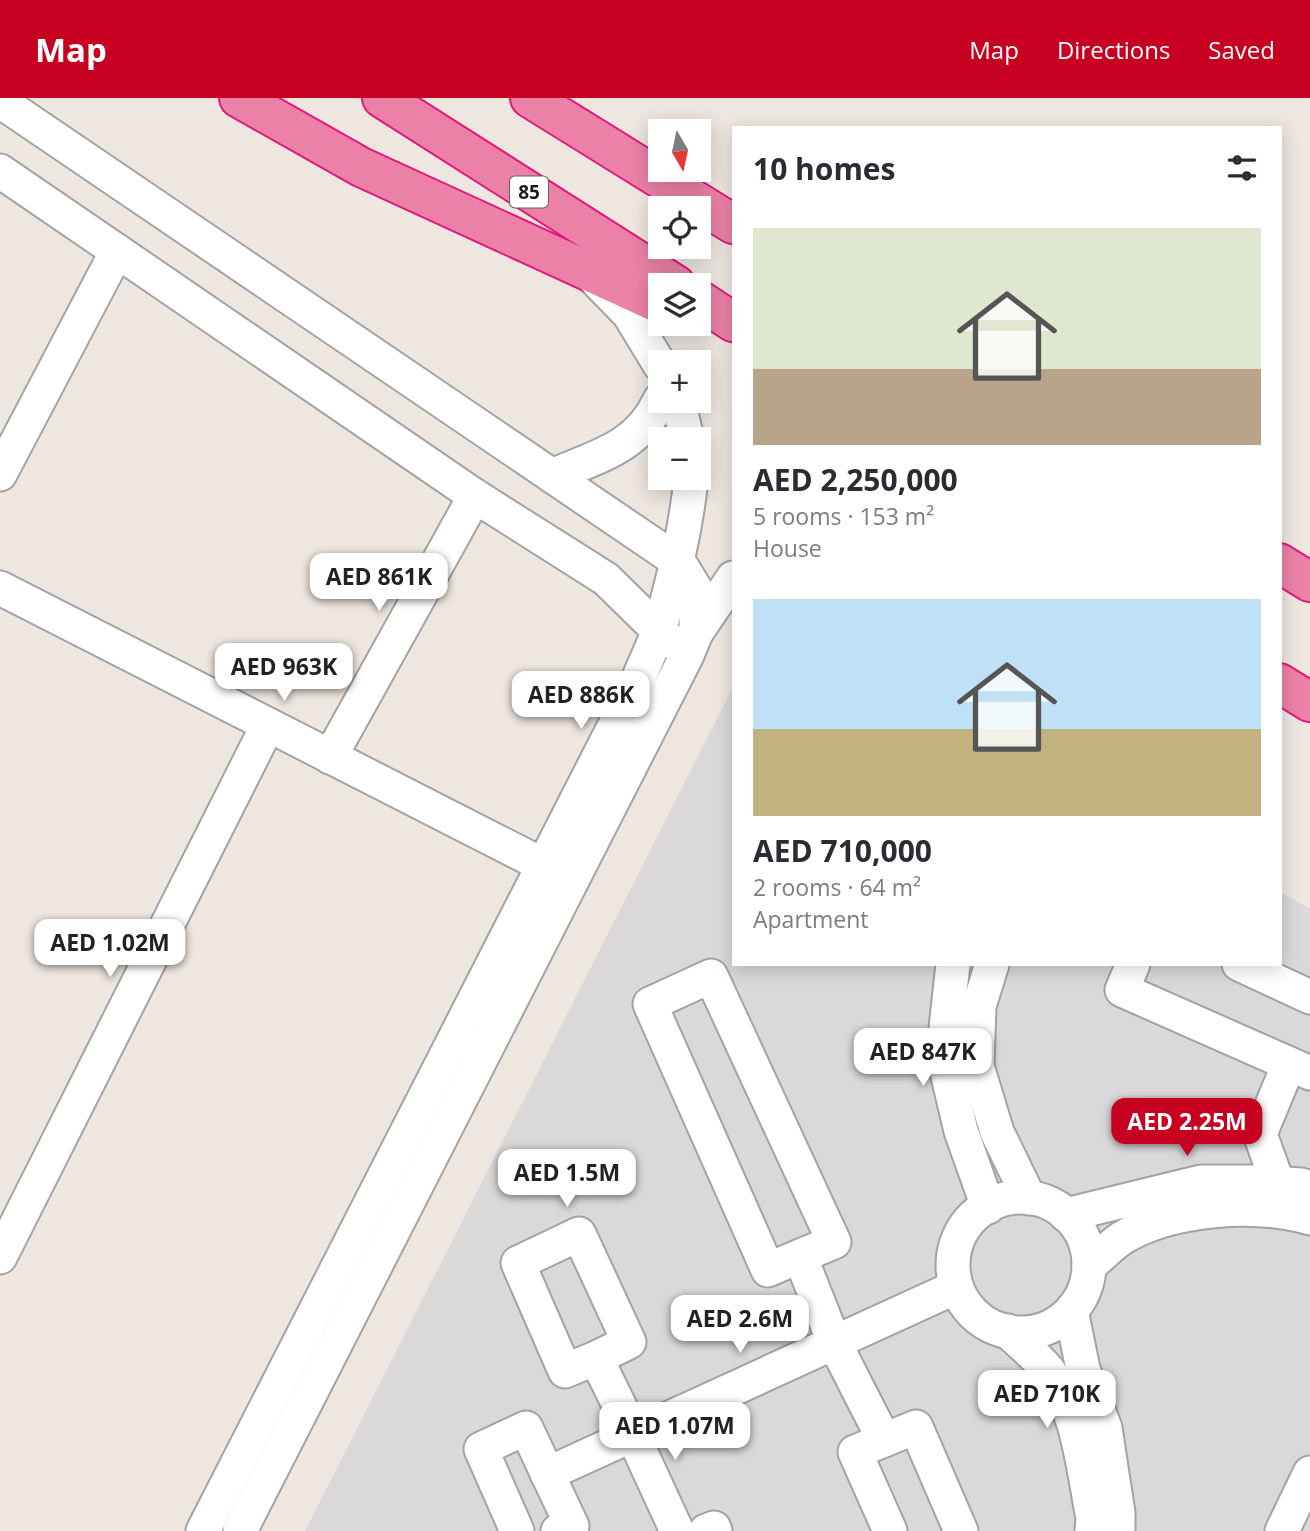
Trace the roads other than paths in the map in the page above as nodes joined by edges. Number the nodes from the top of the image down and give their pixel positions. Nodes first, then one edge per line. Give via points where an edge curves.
1 (239, 98) edge
2 (382, 98) edge
3 (530, 98) edge
4 (0, 101) edge
5 (0, 171) edge
6 (732, 223) edge
7 (117, 251) junction
8 (586, 270) junction
9 (657, 273) edge
10 (648, 298) edge
11 (711, 308) edge
12 (732, 321) edge
13 (711, 327) edge
14 (732, 337) edge
15 (651, 350) edge
16 (652, 413) edge
17 (0, 474) edge
18 (552, 476) junction
19 (690, 490) edge
20 (475, 496) junction
21 (1282, 556) edge
22 (679, 562) junction
23 (1282, 565) edge
24 (1310, 570) edge
25 (732, 580) edge
26 (1310, 582) edge
27 (0, 588) edge
28 (659, 631) junction
29 (691, 644) junction
30 (268, 725) junction
31 (330, 757) junction
32 (543, 865) junction
33 (953, 966) edge
34 (991, 966) edge
35 (1132, 966) edge
36 (1243, 966) edge
37 (1310, 997) edge
38 (1300, 1068) edge
39 (1294, 1186) edge
40 (1029, 1198) junction
41 (988, 1207) junction
42 (1066, 1215) junction
43 (1310, 1218) edge
44 (800, 1256) junction
45 (0, 1257) edge
46 (1089, 1266) junction
47 (956, 1287) junction
48 (1072, 1315) junction
49 (1008, 1331) junction
50 (834, 1342) junction
51 (596, 1358) dead end
52 (629, 1429) junction
53 (884, 1440) junction
54 (1310, 1473) edge
55 (547, 1474) junction
56 (203, 1531) edge
57 (240, 1531) edge
58 (517, 1531) edge
59 (558, 1531) edge
60 (677, 1531) edge
61 (706, 1531) edge
62 (715, 1531) edge
63 (890, 1531) edge
64 (961, 1531) edge
65 (1092, 1531) edge
66 (1118, 1531) edge
67 (1282, 1531) edge

1 - 8 highway via 361,167
2 - 9 highway, 85
3 - 6 highway
4 - 18 street
5 - 7 street
7 - 17 street
7 - 20 street
8 - 10 highway
8 - 15 street via 629,314
11 - 12 highway
13 - 14 highway
16 - 18 street via 641,431 621,446
18 - 22 street
19 - 22 street
20 - 28 street via 606,579
20 - 31 street
21 - 24 highway
22 - 28 street
22 - 29 street via 696,590
23 - 26 highway
25 - 29 street
27 - 30 street
28 - 29 street
28 - 32 street
29 - 57 street
30 - 31 street
30 - 45 street
31 - 32 street
32 - 56 street
33 - 41 street via 943,1055 961,1131
34 - 40 street via 979,1006 977,1066 997,1132
35 - 38 street via 1122,990
36 - 37 street
38 - 39 street via 1260,1134
39 - 42 street via 1202,1182
40 - 41 street via 1010,1196
40 - 42 street via 1054,1203
41 - 47 street via 971,1216 951,1254
42 - 46 street via 1084,1233
43 - 46 street via 1287,1211 1226,1210 1162,1219 1121,1238
44 - 44 street via 834,1242 711,976 650,1004 768,1270
44 - 50 street
46 - 48 street via 1091,1277
47 - 49 street via 958,1298 989,1328
47 - 50 street
48 - 49 street via 1032,1335
48 - 66 street via 1083,1369 1105,1428
49 - 65 street via 1047,1370 1067,1404 1077,1435
50 - 52 street
50 - 53 street
51 - 52 street
52 - 55 street
52 - 60 street
53 - 63 street via 855,1452
53 - 64 street via 916,1427
54 - 67 street
55 - 58 street via 526,1428 481,1449
55 - 59 street via 572,1526
61 - 62 street

